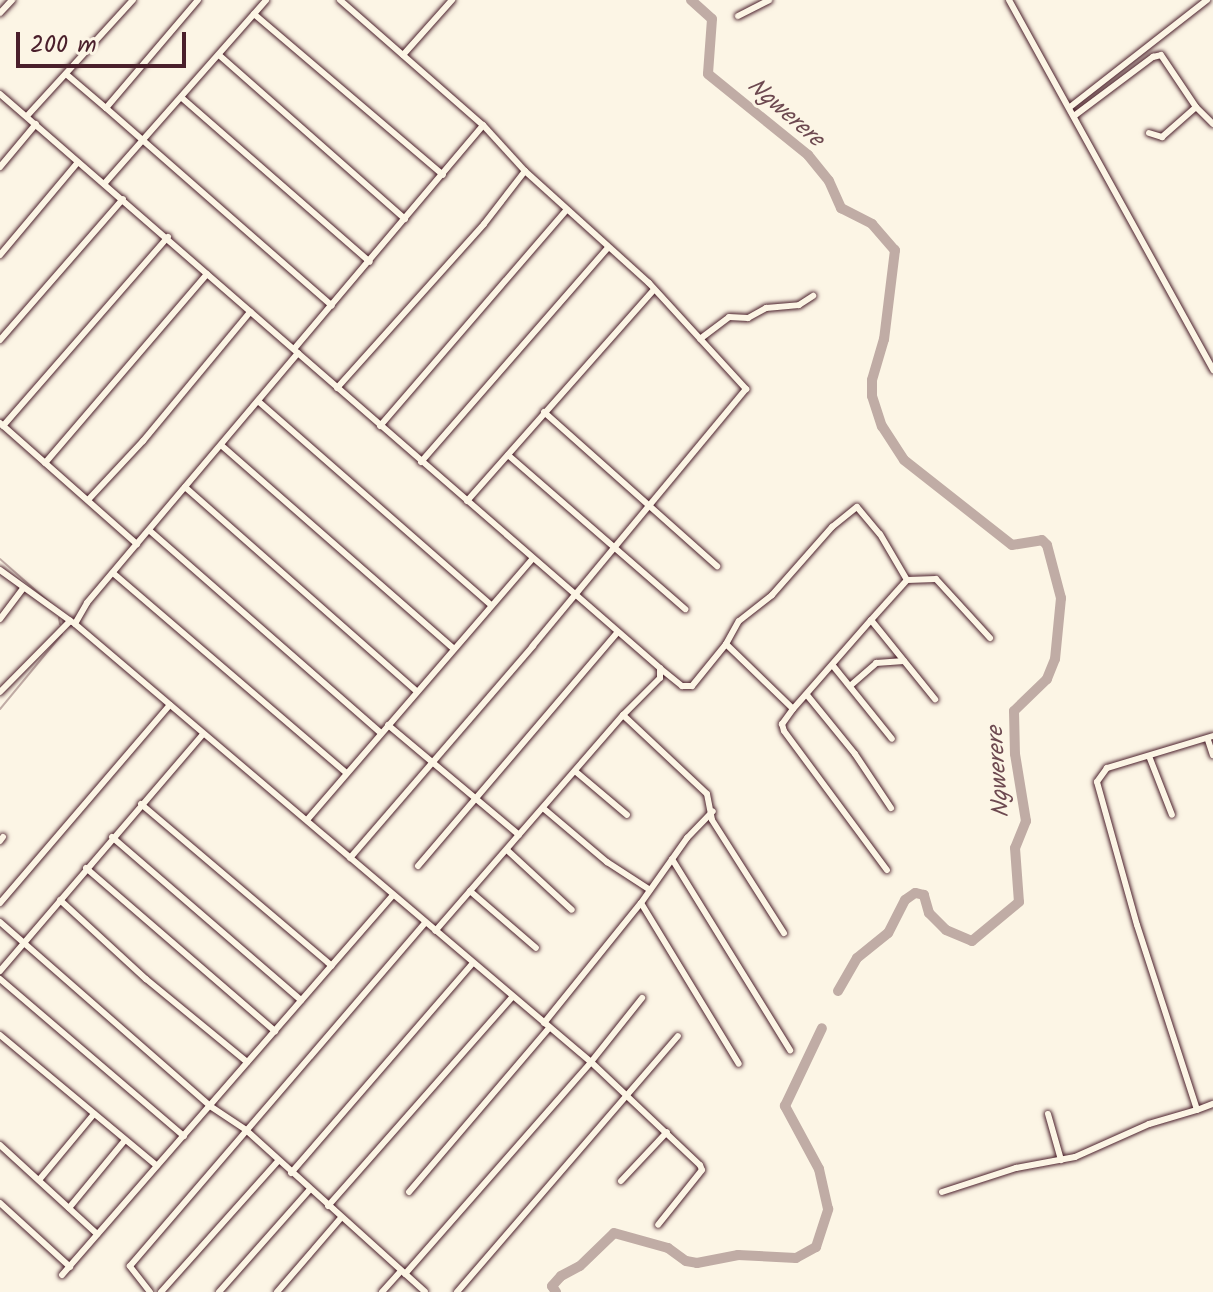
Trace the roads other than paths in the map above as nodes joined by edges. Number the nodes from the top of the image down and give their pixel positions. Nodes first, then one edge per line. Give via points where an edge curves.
1 (12, 0) edge
2 (133, 0) edge
3 (198, 0) edge
4 (266, 0) edge
5 (340, 0) edge
6 (452, 0) edge
7 (769, 0) edge
8 (1009, 0) edge
9 (1207, 0) edge
10 (0, 13) edge
11 (254, 14) junction
12 (738, 16) dead end
13 (219, 55) junction
14 (403, 55) junction
15 (66, 74) junction
16 (0, 94) edge
17 (182, 98) junction
18 (1070, 107) junction
19 (1196, 107) junction
20 (106, 108) junction
21 (27, 116) junction
22 (1074, 116) junction
23 (36, 124) junction
24 (1213, 124) edge
25 (483, 125) junction
26 (1149, 133) dead end
27 (145, 140) junction
28 (78, 162) junction
29 (0, 167) edge
30 (525, 171) junction
31 (443, 175) junction
32 (104, 184) junction
33 (123, 199) junction
34 (567, 209) junction
35 (405, 219) junction
36 (168, 237) junction
37 (608, 248) junction
38 (0, 255) edge
39 (370, 262) junction
40 (207, 274) junction
41 (654, 290) junction
42 (813, 296) dead end
43 (332, 306) junction
44 (250, 312) junction
45 (700, 339) junction
46 (0, 340) edge
47 (296, 351) junction
48 (1213, 370) edge
49 (337, 388) junction
50 (258, 401) junction
51 (544, 412) junction
52 (2, 425) edge
53 (380, 426) junction
54 (221, 445) junction
55 (508, 455) junction
56 (421, 462) junction
57 (45, 463) junction
58 (185, 487) junction
59 (88, 500) junction
60 (467, 501) junction
61 (650, 506) junction
62 (149, 530) junction
63 (137, 544) junction
64 (615, 546) junction
65 (532, 559) junction
66 (717, 566) dead end
67 (0, 570) edge
68 (113, 573) junction
69 (907, 580) junction
70 (23, 589) junction
71 (574, 595) junction
72 (491, 605) junction
73 (685, 609) dead end
74 (0, 619) edge
75 (871, 620) junction
76 (73, 622) junction
77 (617, 633) junction
78 (990, 638) dead end
79 (726, 644) junction
80 (453, 648) junction
81 (904, 661) junction
82 (834, 667) junction
83 (660, 668) junction
84 (850, 686) junction
85 (416, 691) junction
86 (0, 692) edge
87 (807, 695) junction
88 (935, 699) dead end
89 (170, 705) junction
90 (793, 709) junction
91 (623, 715) junction
92 (388, 725) junction
93 (381, 733) junction
94 (202, 735) junction
95 (1210, 738) edge
96 (892, 739) dead end
97 (1213, 755) edge
98 (1149, 756) junction
99 (431, 761) junction
100 (575, 771) junction
101 (346, 773) junction
102 (476, 797) junction
103 (141, 804) junction
104 (543, 808) junction
105 (891, 808) dead end
106 (713, 811) junction
107 (627, 815) dead end
108 (1172, 815) dead end
109 (307, 820) junction
110 (519, 835) junction
111 (112, 837) junction
112 (507, 850) junction
113 (350, 858) junction
114 (672, 859) junction
115 (418, 866) dead end
116 (86, 868) junction
117 (887, 870) dead end
118 (650, 890) junction
119 (470, 891) junction
120 (393, 895) junction
121 (60, 900) junction
122 (0, 903) edge
123 (641, 903) junction
124 (572, 910) dead end
125 (0, 922) edge
126 (425, 923) junction
127 (435, 931) junction
128 (784, 933) dead end
129 (24, 942) junction
130 (536, 948) dead end
131 (473, 963) junction
132 (332, 966) junction
133 (0, 971) edge
134 (0, 979) edge
135 (512, 997) junction
136 (642, 998) dead end
137 (301, 1000) junction
138 (546, 1025) junction
139 (275, 1031) junction
140 (0, 1035) edge
141 (678, 1036) dead end
142 (790, 1050) dead end
143 (247, 1062) junction
144 (591, 1062) junction
145 (739, 1064) dead end
146 (626, 1093) junction
147 (1213, 1104) edge
148 (210, 1106) junction
149 (1197, 1110) junction
150 (94, 1114) junction
151 (1048, 1114) dead end
152 (246, 1130) junction
153 (667, 1132) junction
154 (184, 1136) junction
155 (125, 1140) junction
156 (0, 1145) edge
157 (1061, 1160) junction
158 (278, 1161) junction
159 (157, 1166) junction
160 (291, 1173) junction
161 (39, 1180) junction
162 (621, 1181) dead end
163 (310, 1189) junction
164 (409, 1192) dead end
165 (942, 1192) dead end
166 (0, 1203) edge
167 (328, 1206) junction
168 (69, 1208) junction
169 (340, 1219) junction
170 (658, 1225) dead end
171 (97, 1234) junction
172 (70, 1267) junction
173 (403, 1272) junction
174 (62, 1275) dead end
175 (150, 1292) edge
176 (161, 1292) edge
177 (219, 1292) edge
178 (277, 1292) edge
179 (382, 1292) edge
180 (425, 1292) edge
181 (457, 1292) edge

1 - 10 street
2 - 15 street
3 - 20 street
4 - 11 street
5 - 14 street
6 - 14 street
7 - 12 street
8 - 18 street
9 - 18 street
11 - 13 street
11 - 31 street
13 - 17 street
13 - 35 street
14 - 25 street
15 - 20 street
15 - 21 street
16 - 21 street
17 - 27 street
17 - 39 street
18 - 22 street
19 - 22 street via 1157,55
19 - 24 street
19 - 26 street via 1162,137
20 - 27 street
21 - 23 street
22 - 48 street
23 - 28 street
23 - 29 street
25 - 30 street
25 - 31 street
27 - 32 street
27 - 43 street
28 - 32 street
28 - 38 street
30 - 34 street
30 - 49 street
31 - 35 street
32 - 33 street
33 - 36 street
33 - 46 street
34 - 37 street
34 - 53 street
35 - 39 street
36 - 40 street
36 - 52 street
37 - 41 street
37 - 56 street
39 - 43 street
40 - 44 street
40 - 57 street
41 - 45 street
41 - 51 street
42 - 45 street via 799,305 766,308 748,318 729,317
43 - 47 street
44 - 47 street
44 - 59 street
45 - 61 street via 743,382 746,392
47 - 49 street
47 - 50 street
49 - 53 street
50 - 54 street
50 - 72 street
51 - 55 street
51 - 61 street
52 - 57 street
53 - 56 street
54 - 58 street
54 - 80 street
55 - 60 street
55 - 64 street
56 - 60 street
57 - 59 street
58 - 62 street
58 - 85 street
59 - 63 street
60 - 65 street
61 - 64 street
61 - 66 street
62 - 63 street
62 - 93 street
63 - 68 street
64 - 71 street
64 - 73 street
65 - 71 street
65 - 72 street
67 - 70 street
68 - 76 street
68 - 101 street
69 - 75 street
69 - 78 street via 936,579
69 - 79 street via 857,507 832,527 772,595 739,621
70 - 74 street
70 - 76 street
71 - 77 street
71 - 99 street
72 - 80 street
75 - 81 street
75 - 82 street
76 - 86 street
76 - 89 street
77 - 83 street
77 - 102 street
79 - 83 street via 687,688
79 - 90 street
80 - 85 street
81 - 84 street via 876,663
81 - 88 street
82 - 84 street
82 - 87 street
83 - 91 street via 660,678
84 - 96 street
85 - 92 street
87 - 90 street
87 - 105 street
89 - 94 street
89 - 122 street
90 - 117 street via 782,724 784,731
91 - 100 street
91 - 106 street via 707,794
92 - 93 street
92 - 99 street
93 - 101 street
94 - 103 street
94 - 109 street
95 - 97 street
95 - 98 street
98 - 108 street
98 - 149 street via 1107,768 1098,776 1097,787
99 - 102 street
99 - 113 street
100 - 104 street
100 - 107 street
101 - 109 street
102 - 110 street
102 - 115 street
103 - 111 street
103 - 132 street
104 - 110 street
104 - 118 street
106 - 114 street
106 - 128 street via 712,820
109 - 113 street
110 - 112 street
111 - 116 street
111 - 137 street
112 - 119 street
112 - 124 street
113 - 120 street
114 - 118 street
114 - 142 street
116 - 121 street
116 - 139 street
118 - 123 street
119 - 127 street
119 - 130 street
120 - 126 street
120 - 132 street
121 - 129 street
121 - 143 street
123 - 138 street
123 - 145 street
125 - 129 street
126 - 127 street
126 - 152 street
127 - 131 street
129 - 133 street
129 - 148 street
131 - 135 street
131 - 160 street
132 - 137 street
134 - 154 street
135 - 138 street
135 - 167 street
136 - 144 street
137 - 139 street
138 - 144 street
138 - 164 street
139 - 143 street
140 - 150 street
141 - 146 street
143 - 148 street
144 - 146 street
144 - 173 street
146 - 153 street
146 - 181 street
147 - 149 street
148 - 152 street
148 - 154 street
149 - 157 street
150 - 155 street
150 - 161 street
151 - 157 street
152 - 158 street
152 - 175 street via 130,1266
153 - 162 street
153 - 170 street via 702,1170
154 - 159 street
155 - 159 street
155 - 168 street
156 - 161 street
157 - 165 street
158 - 160 street
158 - 176 street
159 - 171 street
160 - 163 street
161 - 168 street
163 - 167 street
163 - 177 street
166 - 172 street
167 - 169 street
168 - 171 street
169 - 173 street
169 - 178 street
171 - 172 street
172 - 174 street
173 - 179 street
173 - 180 street

